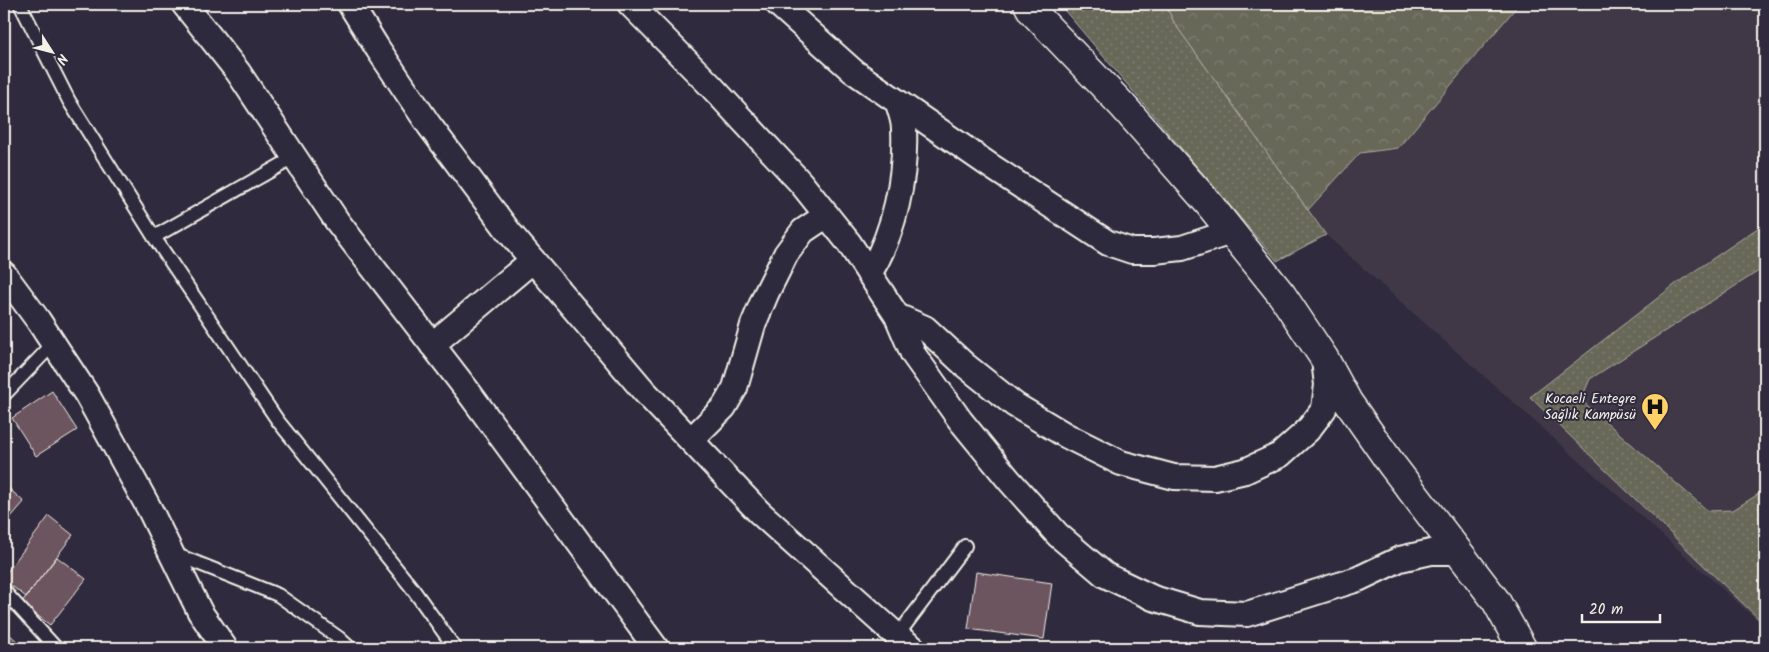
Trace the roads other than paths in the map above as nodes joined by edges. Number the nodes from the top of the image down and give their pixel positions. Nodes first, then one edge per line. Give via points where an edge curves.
1 (20, 4) edge
2 (184, 4) edge
3 (350, 4) edge
4 (630, 4) edge
5 (778, 4) edge
6 (1028, 4) edge
7 (898, 103) junction
8 (295, 157) junction
9 (827, 215) junction
10 (1231, 232) junction
11 (154, 237) junction
12 (533, 260) junction
13 (4, 274) edge
14 (869, 274) junction
15 (897, 316) junction
16 (54, 343) junction
17 (432, 345) junction
18 (1324, 358) junction
19 (4, 395) edge
20 (691, 440) junction
21 (965, 546) dead end
22 (172, 552) junction
23 (1458, 552) junction
24 (4, 591) edge
25 (905, 642) edge
26 (56, 648) edge
27 (225, 648) edge
28 (350, 648) edge
29 (455, 648) edge
30 (656, 648) edge
31 (1522, 648) edge

1 - 11 lane via 69,101
2 - 8 street via 238,72
3 - 12 street via 429,125
4 - 9 street via 710,85
5 - 7 street via 853,72
6 - 10 street via 1124,106
7 - 10 street via 1108,243 1132,251 1154,251 1182,248
7 - 14 street via 904,127 897,208 878,260
8 - 11 lane
8 - 17 street via 338,221
9 - 14 street
9 - 20 street via 803,231 786,254 753,325 735,388 724,407
10 - 18 street via 1282,295
11 - 29 lane via 278,421 412,588
12 - 17 street
12 - 20 street via 644,391
13 - 16 street
14 - 15 street
15 - 18 street via 925,328 1015,405 1067,436 1121,463 1174,477 1215,478 1245,471 1280,455 1308,430 1324,409 1327,385
15 - 23 street via 913,354 1008,480 1058,535 1105,575 1153,598 1200,612 1247,614 1358,579 1400,559 1431,552
16 - 19 lane
16 - 22 street via 87,394
17 - 30 street
18 - 23 street via 1348,402
20 - 25 street via 759,512
21 - 25 lane
22 - 27 street via 200,612
22 - 28 lane via 278,595
23 - 31 street via 1496,601
24 - 26 lane

